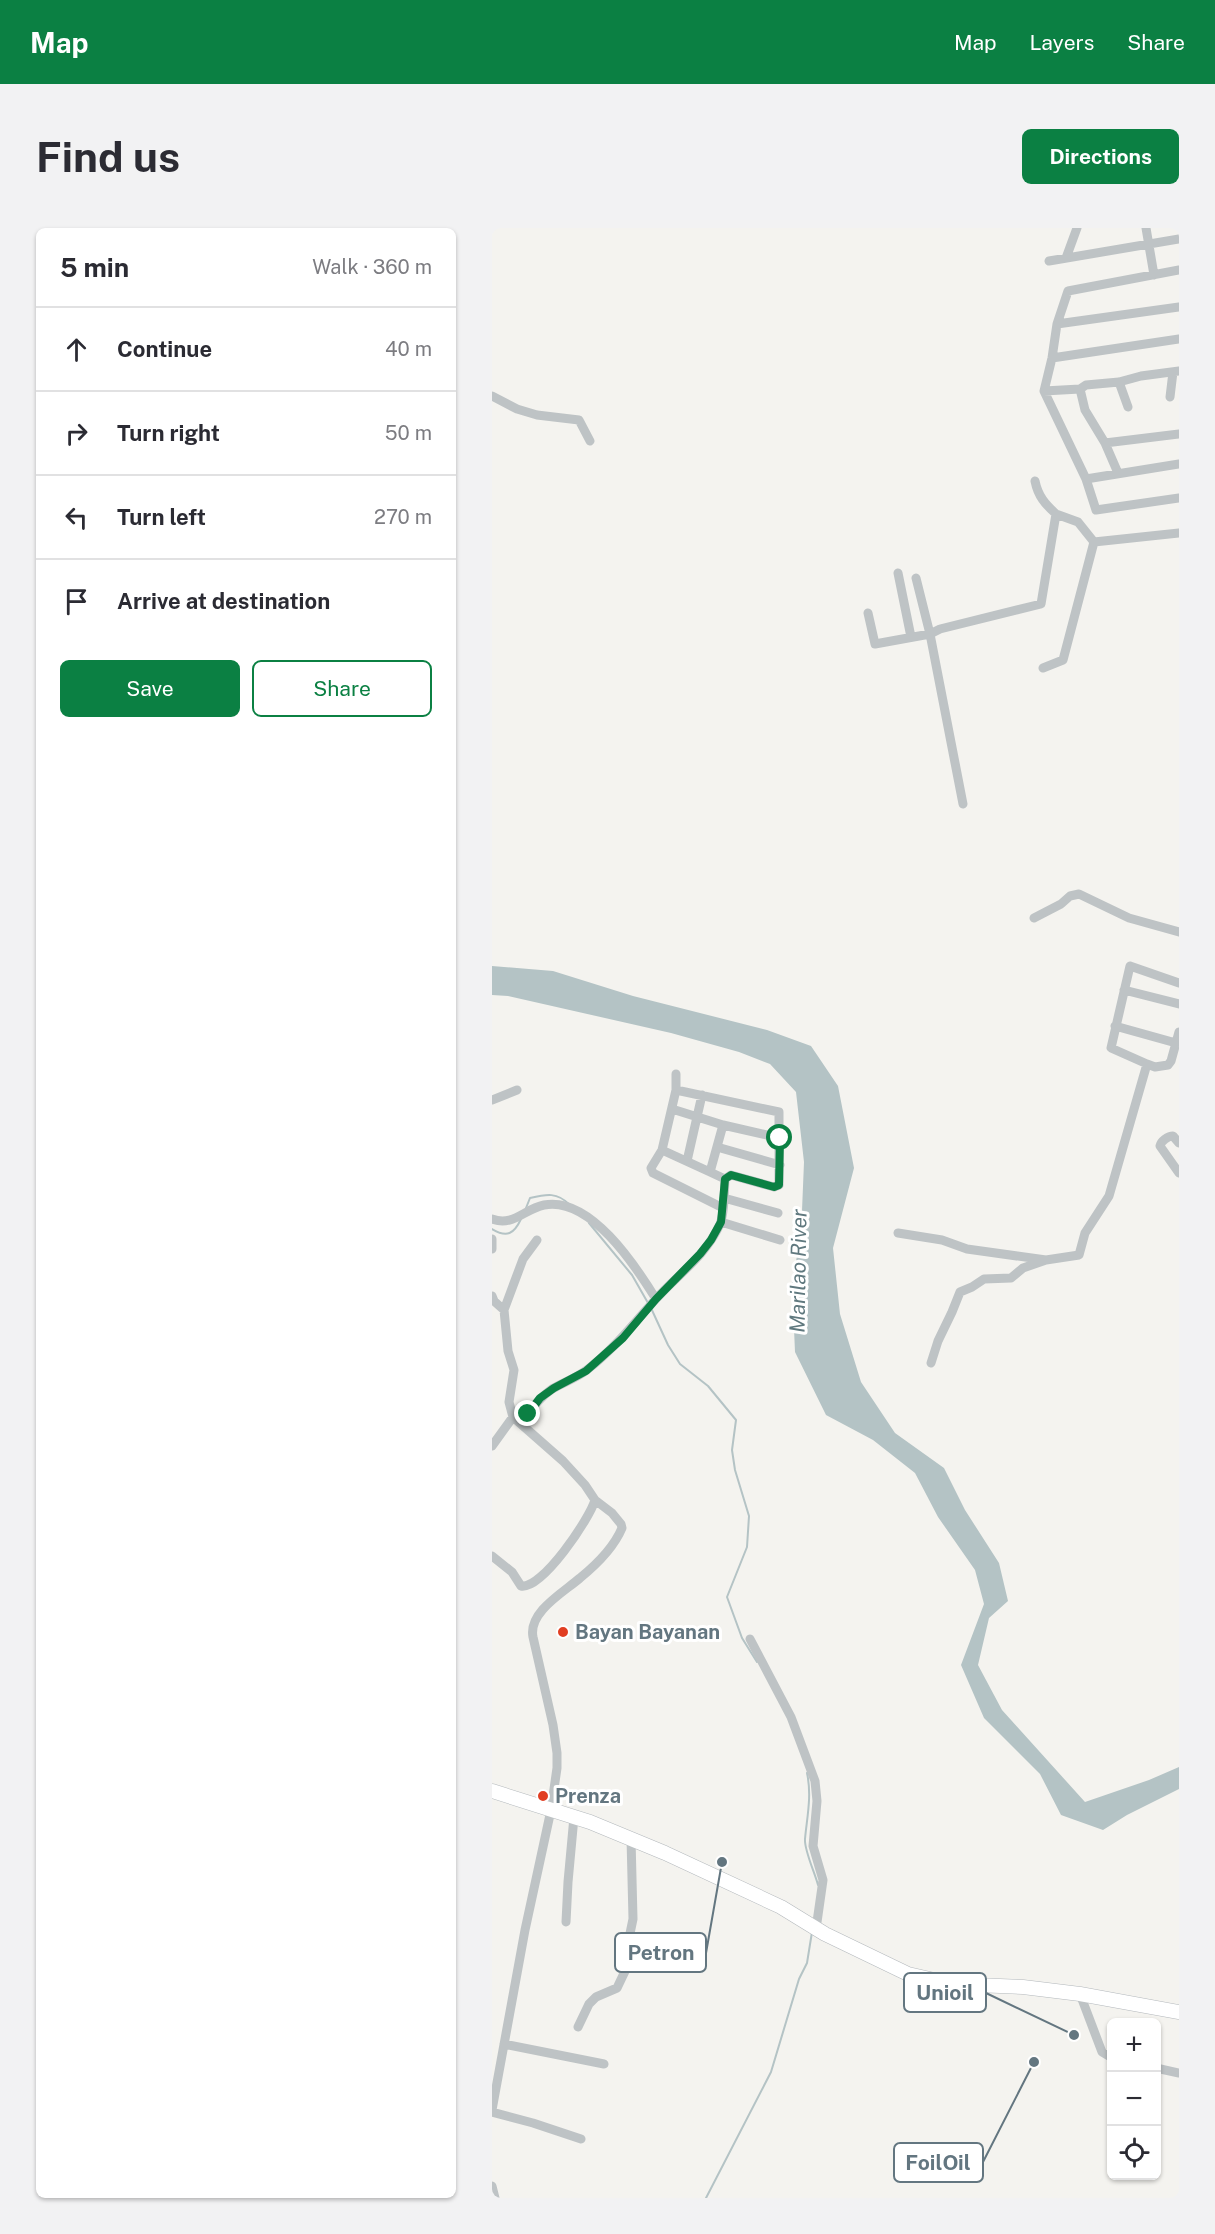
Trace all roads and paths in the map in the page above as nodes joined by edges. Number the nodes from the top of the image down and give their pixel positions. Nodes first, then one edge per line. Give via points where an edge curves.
1 (1077, 228) edge
2 (1146, 228) edge
3 (1179, 239) edge
4 (1148, 244) junction
5 (1066, 258) junction
6 (1049, 261) dead end
7 (1179, 270) edge
8 (1154, 274) junction
9 (1179, 307) edge
10 (1057, 324) junction
11 (1179, 339) edge
12 (1052, 358) junction
13 (1176, 371) edge
14 (1119, 382) junction
15 (1080, 389) junction
16 (1044, 391) junction
17 (492, 396) edge
18 (1170, 398) dead end
19 (1128, 407) dead end
20 (1179, 434) edge
21 (590, 441) dead end
22 (1105, 443) junction
23 (1179, 464) edge
24 (1118, 473) junction
25 (1086, 479) junction
26 (1035, 481) dead end
27 (1179, 498) edge
28 (1056, 514) junction
29 (1179, 532) edge
30 (1094, 542) junction
31 (898, 573) dead end
32 (916, 578) dead end
33 (868, 614) dead end
34 (930, 634) junction
35 (911, 637) junction
36 (1043, 668) dead end
37 (963, 804) dead end
38 (1034, 918) dead end
39 (1179, 932) edge
40 (1179, 983) edge
41 (1124, 990) junction
42 (1179, 1004) edge
43 (1115, 1026) junction
44 (1179, 1032) edge
45 (1176, 1044) junction
46 (1147, 1064) junction
47 (676, 1074) dead end
48 (517, 1090) dead end
49 (676, 1090) junction
50 (702, 1095) junction
51 (492, 1100) edge
52 (672, 1108) junction
53 (697, 1117) junction
54 (723, 1125) junction
55 (780, 1138) junction
56 (1179, 1143) edge
57 (717, 1147) junction
58 (662, 1149) junction
59 (687, 1161) junction
60 (780, 1165) junction
61 (1177, 1166) edge
62 (711, 1172) junction
63 (725, 1179) junction
64 (723, 1203) junction
65 (778, 1213) dead end
66 (492, 1219) edge
67 (721, 1222) junction
68 (898, 1233) dead end
69 (492, 1239) edge
70 (537, 1239) dead end
71 (780, 1240) dead end
72 (492, 1249) edge
73 (1046, 1260) junction
74 (492, 1296) edge
75 (652, 1303) junction
76 (504, 1310) junction
77 (931, 1364) dead end
78 (517, 1420) junction
79 (492, 1446) edge
80 (595, 1500) junction
81 (492, 1556) edge
82 (750, 1639) dead end
83 (492, 1791) edge
84 (550, 1810) junction
85 (574, 1817) junction
86 (631, 1838) junction
87 (567, 1922) dead end
88 (816, 1929) junction
89 (1080, 1994) junction
90 (1179, 2012) edge
91 (579, 2027) dead end
92 (504, 2044) junction
93 (1107, 2055) edge
94 (604, 2064) dead end
95 (1161, 2069) edge
96 (1179, 2073) edge
97 (492, 2111) edge
98 (580, 2139) dead end
99 (492, 2186) edge
100 (495, 2198) edge

1 - 5 street
2 - 4 street
3 - 4 street
4 - 5 street
4 - 8 street
5 - 6 street
7 - 8 street
8 - 10 street via 1068,291
9 - 10 street
10 - 12 street
11 - 12 street
12 - 16 street
13 - 14 street
13 - 18 street
14 - 15 street
14 - 19 street
15 - 16 street
15 - 22 street via 1084,410
16 - 25 street
17 - 21 street via 537,415 581,421
20 - 22 street
22 - 24 street
23 - 24 street
24 - 25 street
25 - 27 street via 1096,510
26 - 28 street via 1044,503
28 - 30 street via 1078,522
28 - 34 street via 1041,604
29 - 30 street
30 - 36 street via 1063,660
31 - 35 street
32 - 34 street
33 - 35 street via 875,644
34 - 35 street
34 - 37 street
38 - 39 street via 1079,894 1129,918
40 - 41 street via 1130,966
41 - 42 street
41 - 43 street
43 - 45 street
43 - 46 street via 1113,1050
44 - 45 street
45 - 46 street via 1168,1065
46 - 73 street via 1109,1196 1085,1233 1079,1255
47 - 49 street
48 - 51 street
49 - 50 street
49 - 52 street
50 - 53 street
50 - 55 street via 780,1112
52 - 53 street
52 - 58 street
53 - 54 street
53 - 59 street
54 - 55 street
54 - 57 street
55 - 60 street
56 - 61 street via 1170,1137 1161,1144
57 - 60 street
57 - 62 street
58 - 59 street
58 - 64 street via 651,1168 653,1173
59 - 62 street
60 - 63 street via 780,1182 776,1187 731,1175
62 - 63 street
63 - 64 street
64 - 65 street
64 - 67 street
66 - 75 street via 510,1221 543,1205 574,1208 608,1235 643,1278
67 - 71 street
67 - 75 street via 700,1254
68 - 73 street via 942,1240 967,1249
69 - 72 street
70 - 76 street via 523,1259
73 - 77 street via 1023,1268 1011,1278 984,1279 960,1292
74 - 76 street
75 - 78 street via 623,1338 586,1371 554,1388
76 - 78 street via 514,1370 509,1402
78 - 79 street
78 - 80 street via 563,1461
80 - 81 street via 589,1516 553,1566 529,1586 521,1586 512,1572
80 - 84 street via 621,1524 620,1533 596,1564 545,1606 531,1631 556,1744
82 - 88 street via 791,1717 815,1781 813,1846 823,1880
83 - 84 main road
84 - 85 main road
84 - 92 street
85 - 86 main road
85 - 87 street
86 - 88 main road via 781,1907
86 - 91 street via 634,1900 627,1967 617,1988 603,1992 590,2004
88 - 89 main road via 908,1974 952,1984
89 - 90 main road
89 - 93 street via 1102,2052
92 - 94 street
92 - 97 street
95 - 96 street
97 - 98 street
99 - 100 street

